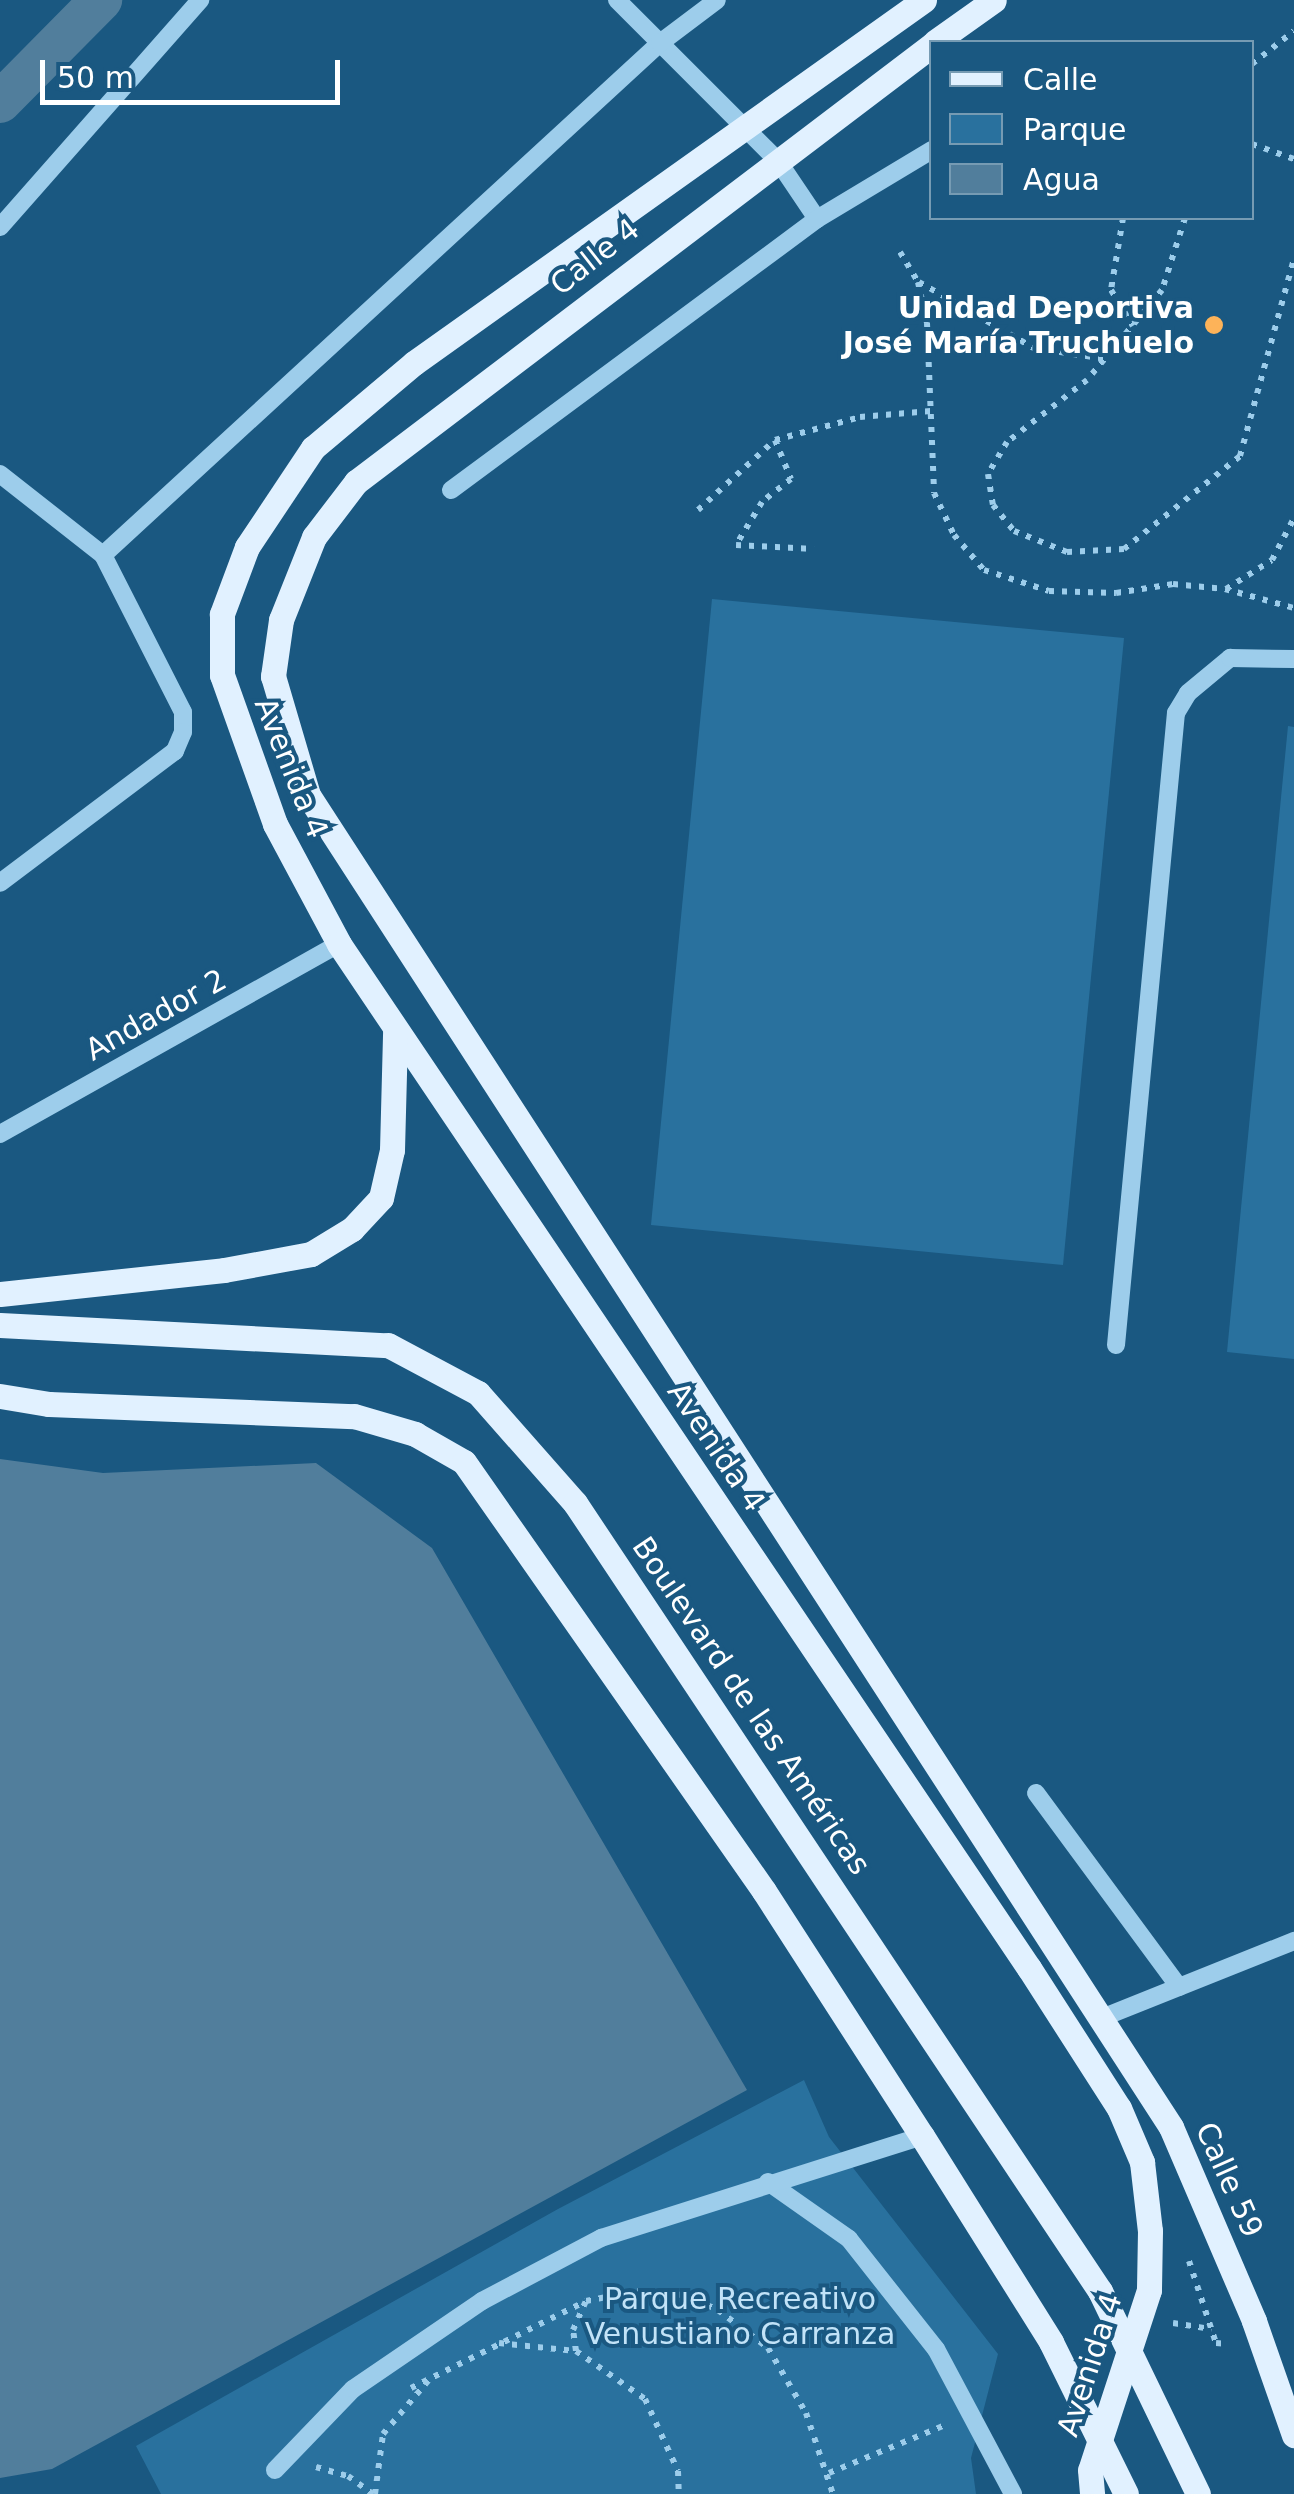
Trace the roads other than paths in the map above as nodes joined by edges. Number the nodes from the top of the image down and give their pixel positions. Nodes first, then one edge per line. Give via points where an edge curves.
1 (200, 0) edge
2 (617, 0) edge
3 (717, 0) edge
4 (924, 0) edge
5 (994, 0) edge
6 (943, 40) edge
7 (660, 43) junction
8 (929, 50) edge
9 (747, 128) junction
10 (929, 148) edge
11 (778, 161) junction
12 (817, 219) junction
13 (0, 227) edge
14 (313, 448) joint
15 (0, 474) edge
16 (451, 490) dead end
17 (314, 537) joint
18 (103, 555) junction
19 (1294, 659) edge
20 (0, 884) edge
21 (339, 944) junction
22 (395, 1032) junction
23 (0, 1134) edge
24 (0, 1294) edge
25 (0, 1325) edge
26 (1116, 1345) dead end
27 (0, 1396) edge
28 (1036, 1793) dead end
29 (1294, 1941) edge
30 (1179, 1988) junction
31 (1104, 2017) junction
32 (922, 2136) junction
33 (768, 2182) junction
34 (1294, 2435) edge
35 (275, 2470) road end
36 (1013, 2494) edge
37 (1092, 2494) edge
38 (1126, 2494) edge
39 (1198, 2494) edge

1 - 13 street
2 - 7 street
3 - 7 street
4 - 9 main road, Calle 4
5 - 6 main road, Calle 4
7 - 9 street
7 - 18 street
8 - 11 main road, Calle 4
9 - 11 street
9 - 14 main road, Calle 4 via 414,363
10 - 12 street
11 - 12 street
11 - 17 main road, Calle 4 via 356,482
12 - 16 street
14 - 21 main road, Avenida 4 via 248,548 222,614 222,675 275,824
15 - 18 street
17 - 31 main road, Avenida 4 via 282,620 273,676 308,795
18 - 20 street via 183,712 175,751
19 - 26 street via 1230,658 1188,692 1176,713
21 - 22 main road, Avenida 4
21 - 23 street, Andador 2
22 - 24 main road via 392,1150 381,1198 352,1229 311,1254
22 - 37 main road, Avenida 4, bridge via 1119,2108 1142,2162 1149,2290 1090,2470
25 - 39 main road, Boulevard de las Américas via 388,1345 478,1393 575,1503 1100,2291
27 - 32 main road via 49,1404 354,1416 415,1434 464,1462 764,1891
28 - 30 street
29 - 30 street
30 - 31 street
31 - 34 main road, Calle 59 via 1196,2177
32 - 33 street
32 - 38 main road via 1051,2342
33 - 35 street via 602,2238 482,2301 353,2390
33 - 36 street via 849,2240 936,2349

